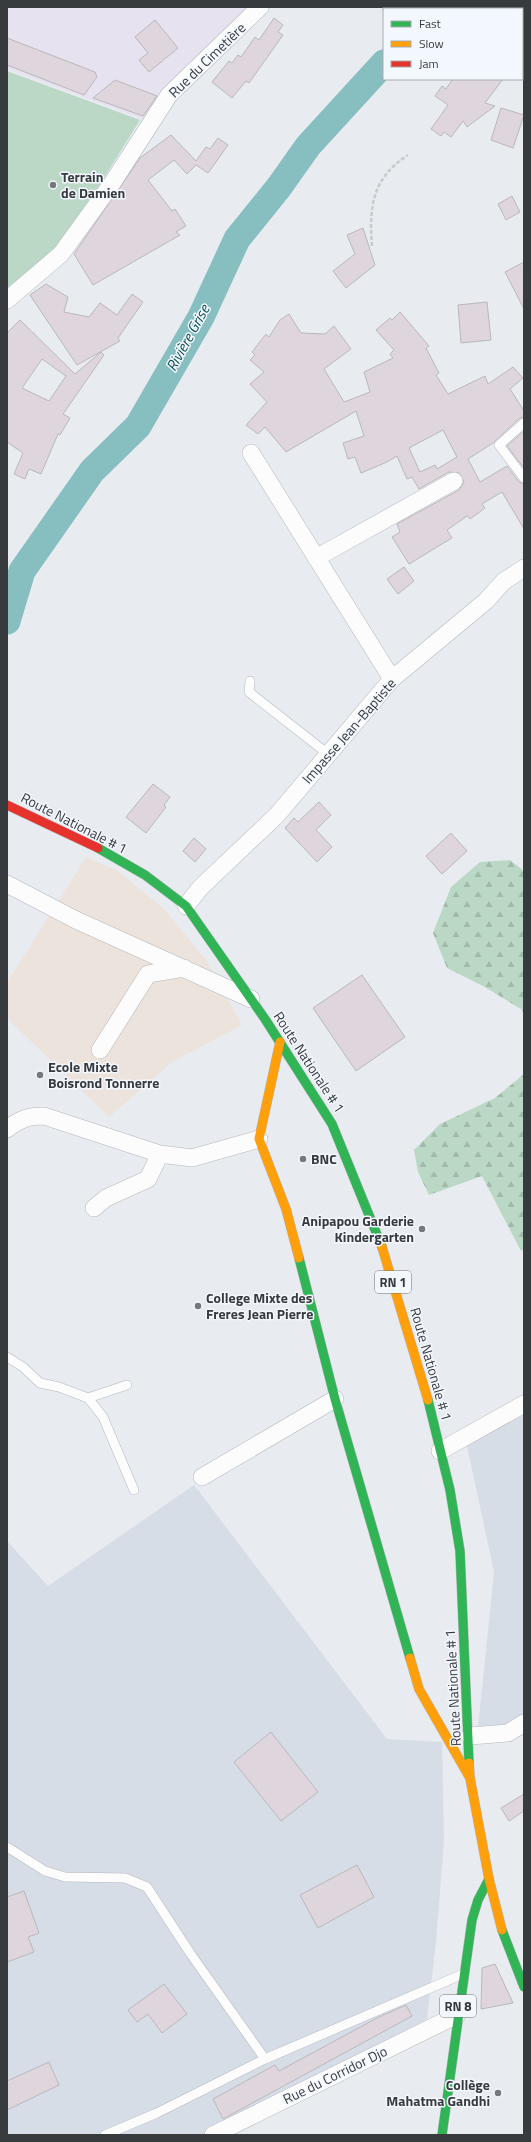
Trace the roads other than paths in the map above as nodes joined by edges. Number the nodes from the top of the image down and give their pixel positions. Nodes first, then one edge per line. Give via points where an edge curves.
1 (260, 7) edge
2 (7, 300) edge
3 (524, 423) edge
4 (251, 453) dead end
5 (524, 478) edge
6 (454, 481) dead end
7 (316, 558) junction
8 (524, 568) edge
9 (392, 679) junction
10 (250, 681) dead end
11 (328, 754) junction
12 (7, 805) edge
13 (7, 884) edge
14 (186, 906) junction
15 (184, 968) junction
16 (251, 999) junction
17 (280, 1042) junction
18 (100, 1050) dead end
19 (7, 1129) edge
20 (259, 1139) junction
21 (160, 1154) junction
22 (94, 1208) dead end
23 (7, 1357) edge
24 (127, 1385) dead end
25 (88, 1398) junction
26 (335, 1399) junction
27 (524, 1404) edge
28 (440, 1451) junction
29 (202, 1477) dead end
30 (134, 1490) dead end
31 (524, 1723) edge
32 (470, 1736) junction
33 (470, 1778) junction
34 (7, 1847) edge
35 (488, 1879) junction
36 (463, 1974) junction
37 (524, 1987) edge
38 (457, 2015) junction
39 (265, 2060) junction
40 (105, 2135) edge
41 (213, 2135) edge
42 (442, 2135) edge

1 - 2 street, Rue du Cimetière via 169,95 111,185 61,254
3 - 5 lane via 499,445
4 - 7 street
6 - 7 street
7 - 9 street
8 - 9 street, Impasse Jean-Baptiste via 504,581 486,601
9 - 11 street, Impasse Jean-Baptiste
10 - 11 lane via 249,692
11 - 14 street, Impasse Jean-Baptiste via 277,815 200,888
12 - 14 main road, Route Nationale # 1 / RN 1 via 91,844 145,875
13 - 15 street via 76,920
14 - 16 main road, Route Nationale # 1 / RN 1
15 - 16 street
15 - 18 street via 148,974
16 - 17 main road, Route Nationale # 1 / RN 1
17 - 20 main road
17 - 28 main road, Route Nationale # 1 / RN 1 via 332,1124 381,1243 428,1400
19 - 21 street via 18,1120 30,1116 44,1116
20 - 21 street via 192,1158
20 - 26 main road via 286,1209
21 - 22 street via 148,1179 106,1198
23 - 25 lane via 40,1384 59,1387
24 - 25 lane
25 - 30 lane via 103,1417
26 - 29 street
26 - 33 main road via 419,1689
27 - 28 street
28 - 32 main road, Route Nationale # 1 / RN 1 via 450,1490 460,1551
31 - 32 street via 508,1733
32 - 33 main road, Route Nationale # 1 / RN 1
33 - 35 main road, Route Nationale # 1 / RN 1
34 - 39 lane via 45,1872 65,1877 125,1878 147,1887
35 - 36 main road, RN 8 via 472,1920
35 - 37 main road, Route Nationale # 1 / RN 1 via 504,1936
36 - 38 main road, RN 8
36 - 39 lane
38 - 41 street, Rue du Corridor Djo
38 - 42 main road, RN 8
39 - 40 lane via 157,2113

